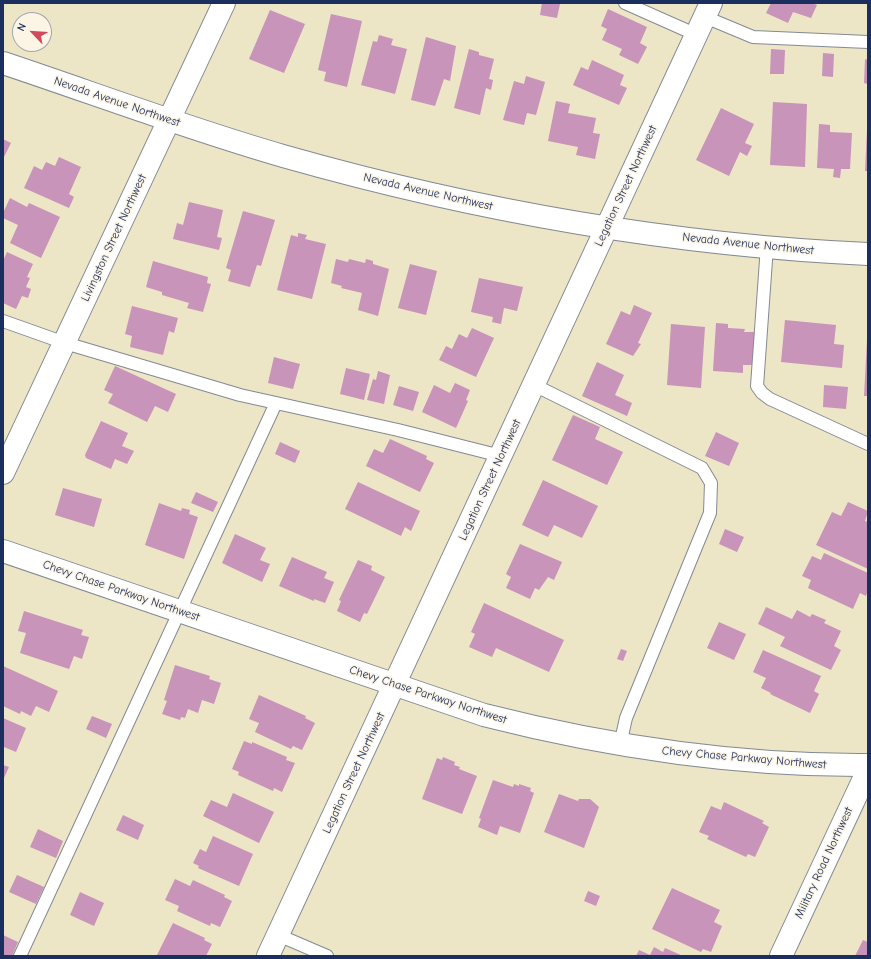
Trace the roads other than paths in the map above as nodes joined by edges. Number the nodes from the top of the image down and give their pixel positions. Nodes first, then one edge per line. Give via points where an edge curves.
1 (224, 3) edge
2 (625, 3) edge
3 (704, 18) edge
4 (868, 42) edge
5 (3, 63) edge
6 (170, 119) junction
7 (607, 227) junction
8 (767, 246) junction
9 (868, 254) edge
10 (3, 321) edge
11 (65, 343) junction
12 (534, 385) junction
13 (276, 403) junction
14 (868, 444) edge
15 (501, 456) junction
16 (3, 473) edge
17 (3, 551) edge
18 (180, 612) junction
19 (395, 684) junction
20 (620, 745) junction
21 (868, 765) edge
22 (868, 770) edge
23 (278, 935) junction
24 (20, 956) edge
25 (268, 956) edge
26 (327, 956) edge
27 (781, 956) edge

1 - 6 street, Livingston Street Northwest
2 - 3 lane
3 - 4 lane via 753,37
3 - 7 street, Legation Street Northwest
5 - 6 street, Nevada Avenue Northwest
6 - 7 street, Nevada Avenue Northwest via 282,156 402,188 491,207
6 - 11 street, Livingston Street Northwest
7 - 8 street, Nevada Avenue Northwest
7 - 12 street, Legation Street Northwest
8 - 9 street, Nevada Avenue Northwest
8 - 14 lane via 757,386 770,399
10 - 11 lane
11 - 13 lane via 240,395
11 - 16 street, Livingston Street Northwest
12 - 15 street, Legation Street Northwest
12 - 20 lane via 702,468 711,483 710,514 626,718
13 - 15 lane
13 - 18 lane
15 - 19 street, Legation Street Northwest
17 - 18 street, Chevy Chase Parkway Northwest
18 - 19 street, Chevy Chase Parkway Northwest
18 - 24 lane
19 - 20 street, Chevy Chase Parkway Northwest via 484,715
19 - 23 street, Legation Street Northwest
20 - 21 street, Chevy Chase Parkway Northwest via 774,763 817,766
22 - 27 street, Military Road Northwest
23 - 25 street, Legation Street Northwest
23 - 26 lane

